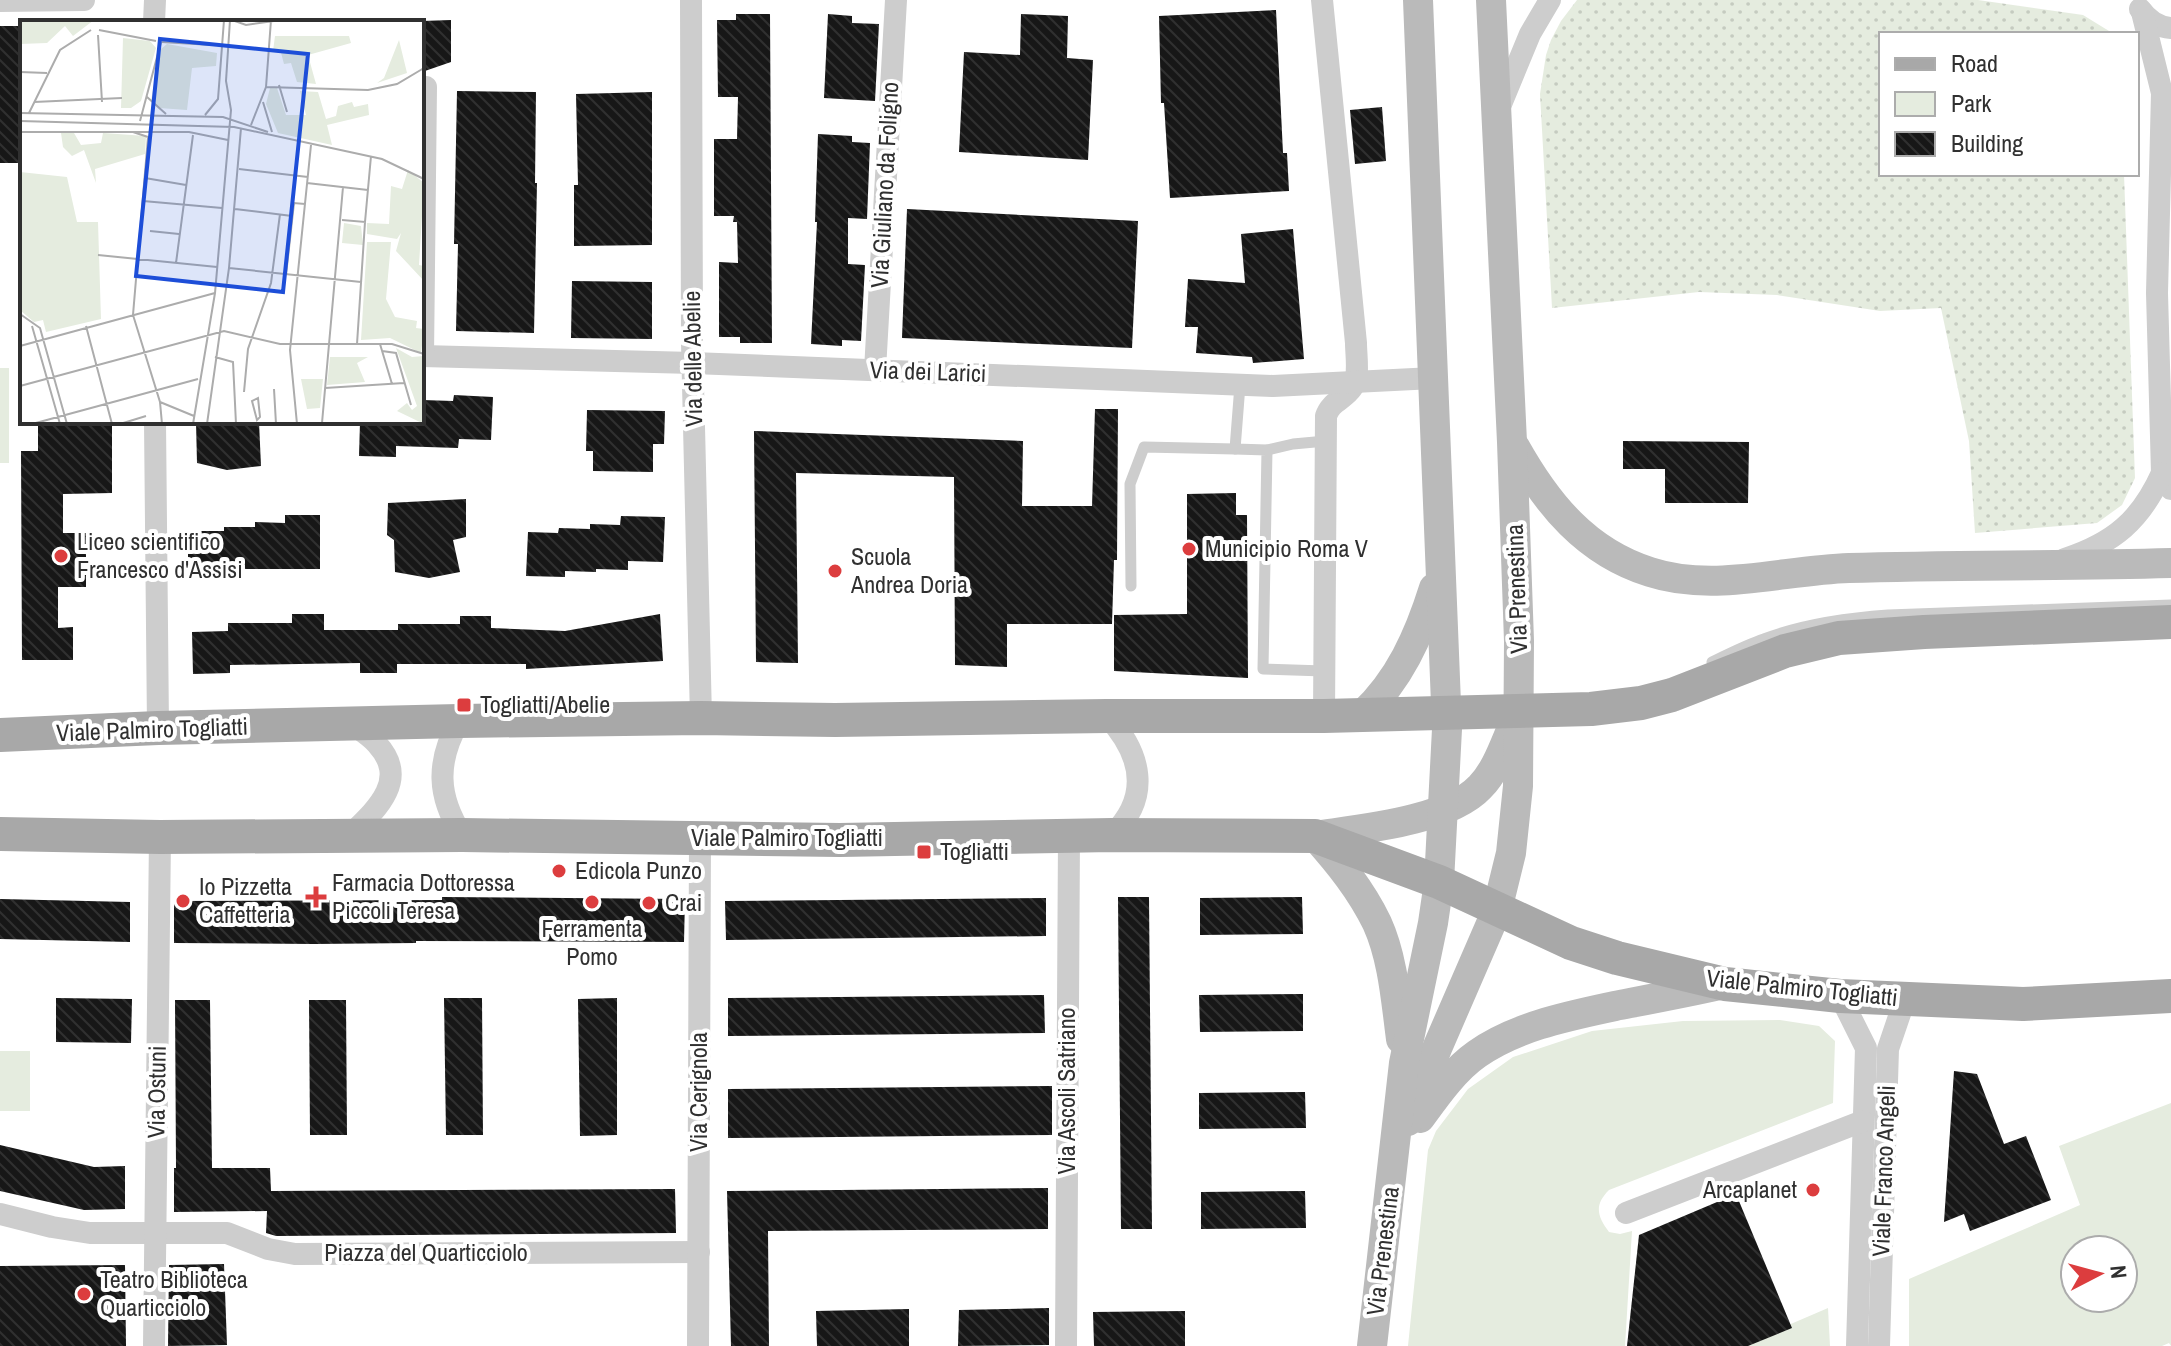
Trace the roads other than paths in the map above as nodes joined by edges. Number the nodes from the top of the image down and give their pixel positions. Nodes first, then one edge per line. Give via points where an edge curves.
1 (84, 0) edge
2 (155, 0) edge
3 (691, 0) edge
4 (896, 0) edge
5 (1322, 0) edge
6 (1418, 0) edge
7 (1491, 0) edge
8 (1550, 0) edge
9 (0, 1) edge
10 (2135, 5) edge
11 (154, 20) edge
12 (2171, 28) edge
13 (2171, 71) edge
14 (426, 87) dead end
15 (2162, 93) junction
16 (1496, 118) junction
17 (424, 266) edge
18 (424, 356) edge
19 (693, 363) junction
20 (875, 370) junction
21 (1434, 378) junction
22 (1355, 381) junction
23 (1240, 385) junction
24 (155, 424) edge
25 (1326, 441) junction
26 (1512, 442) junction
27 (1235, 449) junction
28 (1267, 450) junction
29 (2167, 481) edge
30 (2171, 563) edge
31 (2048, 565) junction
32 (1440, 567) junction
33 (1131, 586) dead end
34 (2171, 605) edge
35 (2171, 622) edge
36 (1704, 666) dead end
37 (1324, 671) junction
38 (1613, 694) dead end
39 (1590, 696) dead end
40 (1575, 697) dead end
41 (1520, 711) junction
42 (1447, 714) junction
43 (1362, 715) junction
44 (1107, 716) junction
45 (1324, 716) junction
46 (701, 718) junction
47 (459, 721) junction
48 (352, 724) junction
49 (158, 728) junction
50 (0, 735) edge
51 (1444, 810) junction
52 (0, 834) edge
53 (350, 835) junction
54 (462, 835) junction
55 (1112, 835) junction
56 (1069, 836) junction
57 (1315, 836) junction
58 (160, 837) junction
59 (700, 838) junction
60 (1439, 882) junction
61 (1497, 910) junction
62 (1725, 984) junction
63 (1840, 996) junction
64 (2171, 996) edge
65 (1905, 999) junction
66 (1404, 1063) junction
67 (1863, 1121) junction
68 (1394, 1156) junction
69 (1626, 1213) dead end
70 (0, 1214) edge
71 (156, 1232) junction
72 (699, 1252) junction
73 (154, 1346) edge
74 (698, 1346) edge
75 (1066, 1346) edge
76 (1372, 1346) edge
77 (1857, 1346) edge
78 (1879, 1346) edge

1 - 9 street
2 - 11 street
3 - 19 street, Via delle Abelie
4 - 20 street, Via Giuliano da Foligno
5 - 22 street via 1354,318
6 - 21 main road, Via Prenestina
7 - 16 main road, Via Prenestina
8 - 16 street via 1534,25
10 - 12 street via 2156,25
10 - 15 street
13 - 15 street
14 - 17 street
15 - 29 street via 2157,304
16 - 26 main road, Via Prenestina
18 - 19 street, Via dei Larici
19 - 20 street, Via dei Larici
19 - 46 street, Via delle Abelie
20 - 23 street, Via dei Larici
21 - 22 street, Via dei Larici
21 - 32 main road, Via Prenestina
22 - 23 street, Via dei Larici
22 - 25 street via 1328,410
23 - 27 lane
24 - 49 street
25 - 28 lane
25 - 37 street
26 - 31 main road via 1547,497 1583,536 1619,560 1665,576 1728,580 1848,568
26 - 41 main road, Via Prenestina
27 - 28 lane
27 - 33 lane via 1144,447 1130,484
28 - 37 lane via 1263,669
29 - 31 street via 2119,532 2095,548
30 - 31 main road
32 - 42 main road, Via Prenestina
32 - 43 main road via 1407,657 1386,692
34 - 36 lane via 1848,619 1772,636
35 - 41 main road, Viale Palmiro Togliatti via 1839,638 1785,651 1641,703
37 - 45 street
38 - 39 lane
40 - 41 lane, Viale Palmiro Togliatti
41 - 42 main road, Viale Palmiro Togliatti
41 - 51 main road, Viale Palmiro Togliatti via 1486,781
41 - 61 main road, Via Prenestina via 1515,821
42 - 43 main road, Viale Palmiro Togliatti
42 - 51 main road, Via Prenestina
43 - 45 main road, Viale Palmiro Togliatti
44 - 45 main road, Viale Palmiro Togliatti
44 - 46 main road, Viale Palmiro Togliatti
44 - 55 street via 1130,746 1137,770 1126,820
46 - 47 main road, Viale Palmiro Togliatti
47 - 48 main road, Viale Palmiro Togliatti
47 - 54 street via 446,749 443,778 448,810
48 - 49 main road, Viale Palmiro Togliatti
48 - 53 street via 384,753 390,776 382,803
49 - 50 main road, Viale Palmiro Togliatti
51 - 57 main road, Viale Palmiro Togliatti
51 - 60 main road, Via Prenestina
52 - 58 main road, Viale Palmiro Togliatti
53 - 54 main road, Viale Palmiro Togliatti
53 - 58 main road, Viale Palmiro Togliatti
54 - 59 main road, Viale Palmiro Togliatti
55 - 56 main road, Viale Palmiro Togliatti
55 - 57 main road, Viale Palmiro Togliatti
56 - 59 main road, Viale Palmiro Togliatti
56 - 75 street, Via Ascoli Satriano
57 - 60 main road, Viale Palmiro Togliatti
57 - 66 main road via 1355,884 1377,923 1390,967
58 - 71 street, Via Ostuni
59 - 72 street, Via Cerignola
60 - 61 main road, Viale Palmiro Togliatti
60 - 66 main road, Via Prenestina
61 - 62 main road, Viale Palmiro Togliatti via 1617,958
61 - 68 main road, Via Prenestina
62 - 63 main road, Viale Palmiro Togliatti
62 - 68 main road via 1554,1021 1495,1043 1474,1055 1451,1079
63 - 65 main road, Viale Palmiro Togliatti
63 - 67 street, Viale Franco Angeli via 1866,1048
64 - 65 main road, Viale Palmiro Togliatti via 2023,1004
65 - 78 street, Viale Franco Angeli via 1888,1049
66 - 68 main road, Via Prenestina
67 - 69 street, Viale Franco Angeli
67 - 77 street, Viale Franco Angeli
68 - 76 main road, Via Prenestina
70 - 71 street, Piazza del Quarticciolo via 71,1231
71 - 72 street, Piazza del Quarticciolo via 227,1233 295,1254
71 - 73 street, Via Ostuni
72 - 74 street, Via Cerignola

